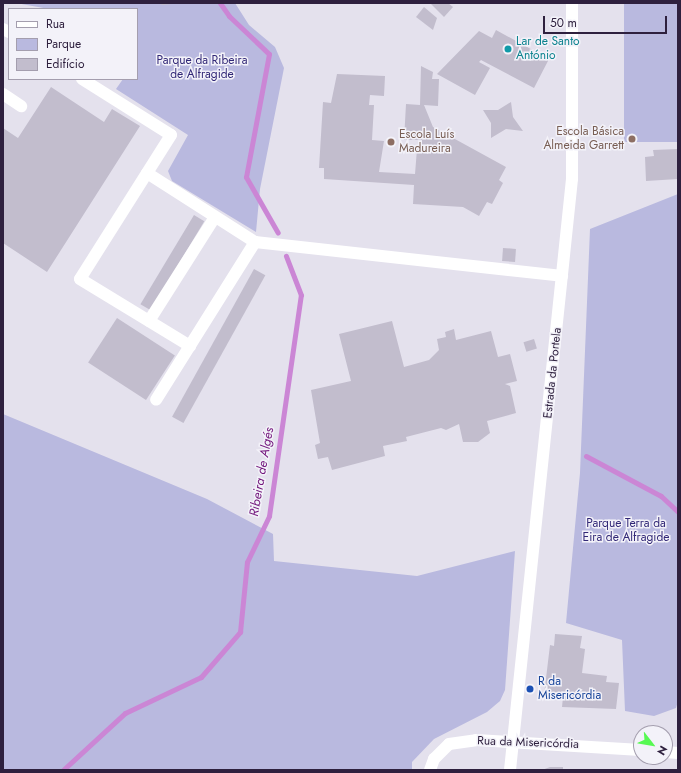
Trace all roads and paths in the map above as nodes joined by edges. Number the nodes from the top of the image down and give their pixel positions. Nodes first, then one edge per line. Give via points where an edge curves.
1 (572, 3) edge
2 (84, 80) edge
3 (3, 94) edge
4 (22, 106) dead end
5 (147, 173) junction
6 (215, 217) junction
7 (255, 242) junction
8 (562, 276) junction
9 (149, 321) junction
10 (190, 346) junction
11 (156, 400) dead end
12 (513, 742) junction
13 (633, 750) edge
14 (430, 770) edge
15 (510, 770) edge

1 - 8 street, Estrada da Portela via 572,179
2 - 5 street via 171,135
3 - 4 street
5 - 6 street
5 - 9 street via 80,279
6 - 7 street
6 - 9 street
7 - 8 street
7 - 10 street
8 - 12 street, Estrada da Portela
9 - 10 street
10 - 11 street
12 - 13 street, Rua da Misericórdia
12 - 14 street, Rua da Misericórdia via 476,740 449,744 434,759
12 - 15 street, Estrada da Portela

